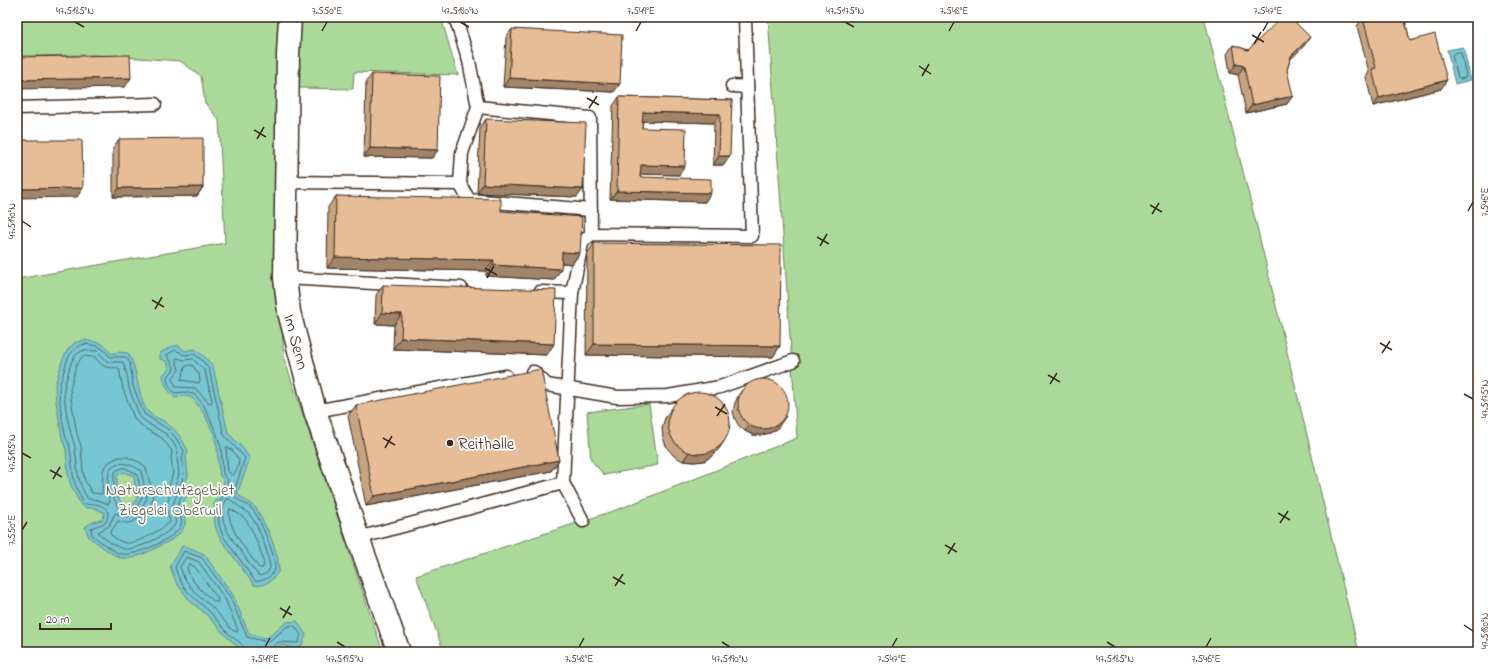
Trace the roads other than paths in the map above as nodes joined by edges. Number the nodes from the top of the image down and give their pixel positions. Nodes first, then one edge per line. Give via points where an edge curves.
1 (290, 17) edge
2 (455, 17) edge
3 (745, 17) edge
4 (732, 86) dead end
5 (747, 87) junction
6 (156, 104) dead end
7 (478, 107) junction
8 (17, 108) edge
9 (286, 182) junction
10 (460, 184) junction
11 (591, 210) junction
12 (591, 234) junction
13 (285, 278) junction
14 (476, 288) edge
15 (532, 291) edge
16 (572, 293) junction
17 (793, 361) dead end
18 (568, 388) junction
19 (315, 411) junction
20 (563, 483) junction
21 (583, 521) dead end
22 (358, 538) junction
23 (399, 652) edge

1 - 9 street, Im Senn
2 - 7 lane via 469,61
3 - 5 lane
4 - 5 lane
5 - 12 lane via 752,236
6 - 8 lane
7 - 10 lane via 462,153
7 - 11 lane via 590,118
9 - 10 lane
9 - 13 street, Im Senn
10 - 11 lane via 470,200
11 - 12 lane
12 - 16 lane via 582,243
13 - 14 lane
13 - 19 street, Im Senn via 289,312
15 - 16 lane
16 - 18 lane
17 - 18 lane via 720,387 668,396 617,397
18 - 19 lane via 547,385 534,372
18 - 20 lane
19 - 22 street, Im Senn
20 - 21 lane
20 - 22 lane
22 - 23 street, Im Senn

